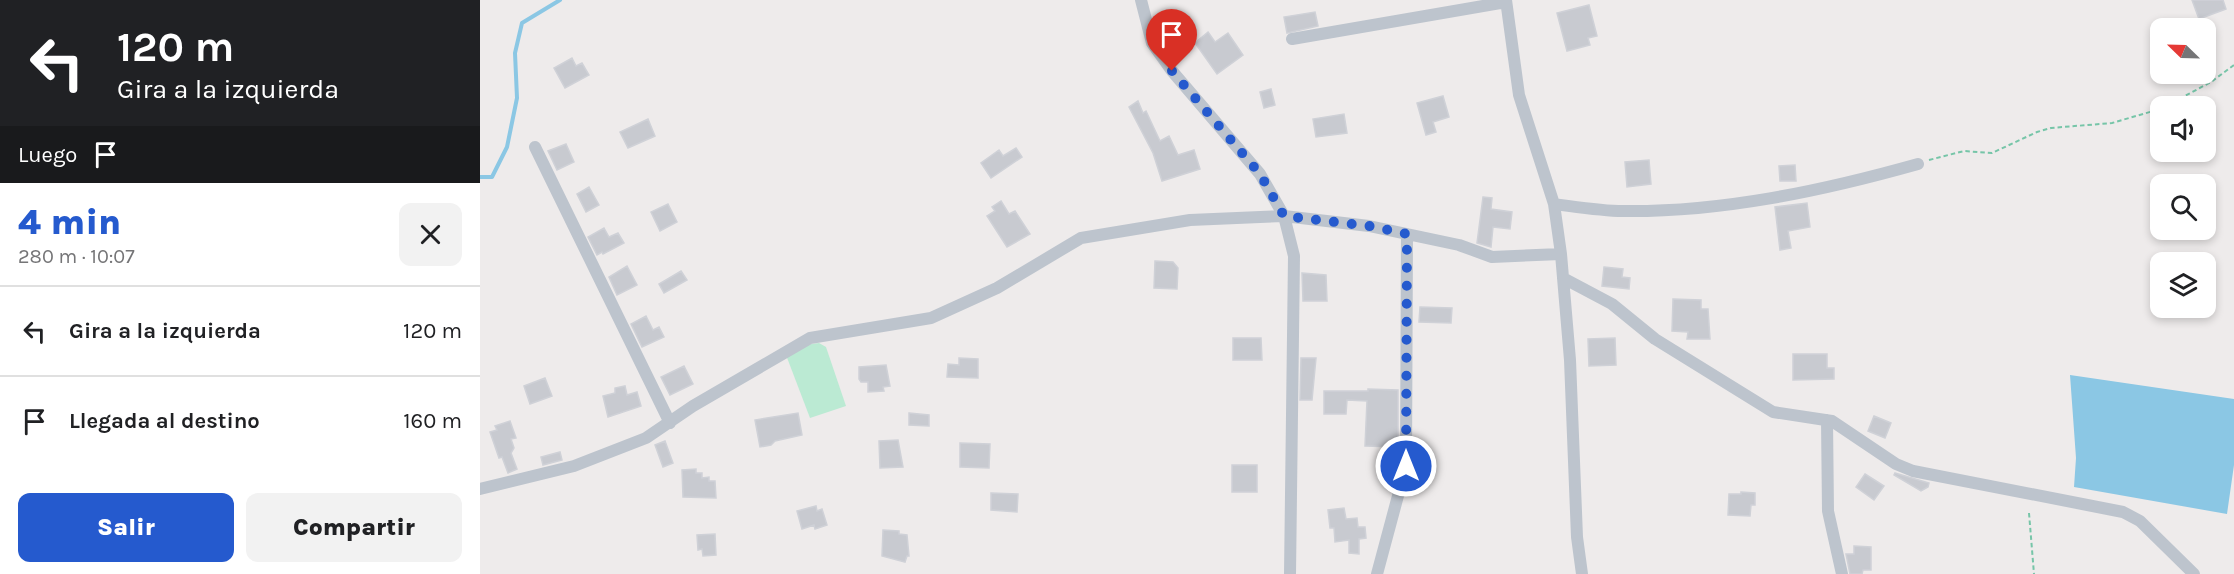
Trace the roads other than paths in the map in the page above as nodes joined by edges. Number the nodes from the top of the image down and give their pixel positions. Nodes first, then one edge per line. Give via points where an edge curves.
1 (1141, 0) edge
2 (1506, 1) edge
3 (1292, 39) dead end
4 (535, 147) dead end
5 (1918, 164) road end
6 (1554, 204) junction
7 (1284, 216) junction
8 (1407, 234) junction
9 (1561, 254) junction
10 (1563, 278) junction
11 (1827, 420) junction
12 (670, 423) junction
13 (480, 489) edge
14 (1290, 574) edge
15 (1377, 574) edge
16 (1582, 574) edge
17 (1842, 574) edge
18 (2194, 574) edge

1 - 7 street via 1152,43 1260,174
2 - 3 street
2 - 6 street via 1519,95
4 - 12 street
5 - 6 street via 1740,202 1620,211
6 - 9 street
7 - 8 street
7 - 12 street via 1190,220 1081,238 997,288 931,318 797,343
7 - 14 street via 1294,256
8 - 9 street via 1459,244 1492,257
8 - 15 street via 1406,466
9 - 10 street
10 - 11 street via 1612,304 1655,339 1773,412
10 - 16 street
11 - 17 street via 1828,511
11 - 18 street via 1913,471 2123,512 2140,520
12 - 13 street via 646,438 574,466

